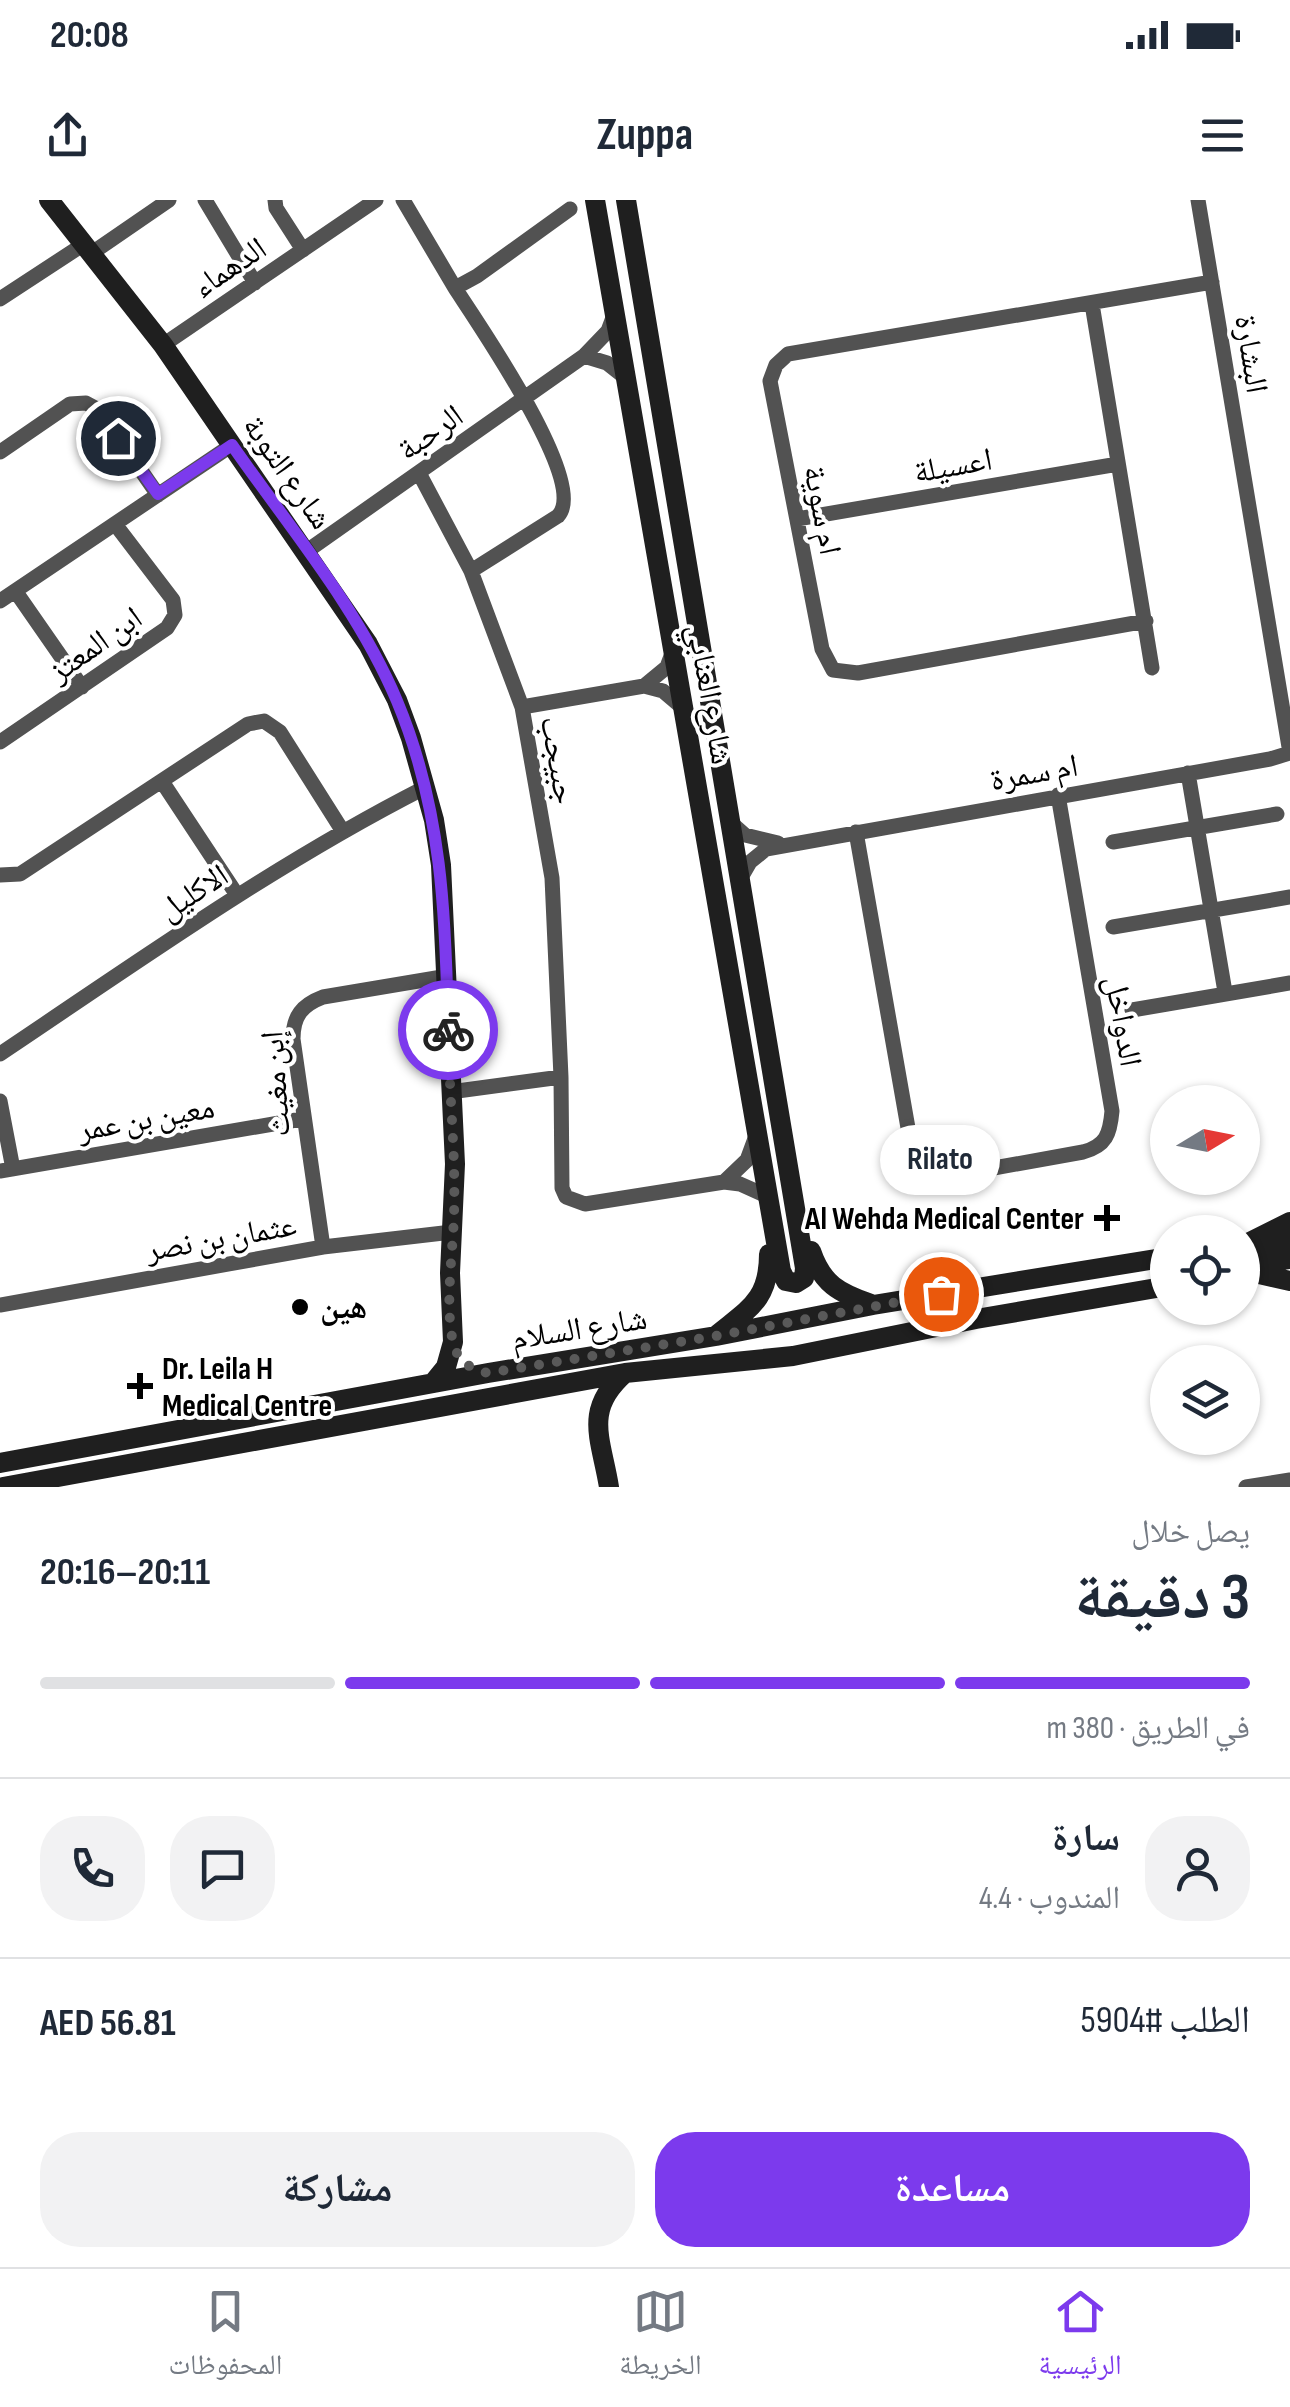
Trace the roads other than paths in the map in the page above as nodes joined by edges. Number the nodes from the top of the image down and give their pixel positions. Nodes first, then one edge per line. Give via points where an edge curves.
1 (49, 200) edge
2 (169, 200) edge
3 (205, 200) edge
4 (275, 200) edge
5 (376, 200) edge
6 (403, 200) edge
7 (595, 200) edge
8 (626, 200) edge
9 (1198, 200) edge
10 (570, 209) dead end
11 (88, 249) junction
12 (303, 250) junction
13 (1212, 282) junction
14 (255, 283) junction
15 (455, 288) junction
16 (0, 298) edge
17 (1092, 304) junction
18 (614, 314) junction
19 (164, 345) junction
20 (584, 356) junction
21 (626, 378) junction
22 (526, 398) junction
23 (232, 445) junction
24 (0, 452) edge
25 (1118, 464) junction
26 (419, 473) junction
27 (158, 494) junction
28 (796, 519) junction
29 (115, 524) junction
30 (307, 552) junction
31 (471, 570) junction
32 (16, 592) junction
33 (0, 602) edge
34 (1146, 621) junction
35 (673, 651) junction
36 (1152, 668) dead end
37 (644, 686) junction
38 (82, 687) junction
39 (522, 707) junction
40 (683, 708) junction
41 (0, 719) edge
42 (5, 738) edge
43 (1290, 753) edge
44 (1188, 773) junction
45 (163, 783) junction
46 (424, 788) junction
47 (1058, 795) junction
48 (1277, 814) dead end
49 (727, 820) junction
50 (1198, 827) junction
51 (342, 830) junction
52 (856, 832) junction
53 (1113, 842) dead end
54 (787, 844) junction
55 (0, 875) edge
56 (738, 884) junction
57 (237, 895) junction
58 (1290, 896) edge
59 (1211, 909) junction
60 (1113, 927) dead end
61 (448, 976) junction
62 (1290, 982) edge
63 (1226, 992) junction
64 (1132, 1010) dead end
65 (0, 1054) edge
66 (560, 1078) junction
67 (450, 1092) junction
68 (0, 1101) edge
69 (302, 1119) junction
70 (757, 1133) junction
71 (7, 1170) edge
72 (789, 1179) junction
73 (724, 1182) junction
74 (769, 1197) junction
75 (1290, 1222) edge
76 (452, 1232) junction
77 (1260, 1237) edge
78 (1290, 1242) edge
79 (1260, 1244) edge
80 (323, 1247) junction
81 (1290, 1260) edge
82 (1150, 1261) edge
83 (1260, 1269) edge
84 (1290, 1271) edge
85 (1260, 1272) edge
86 (1260, 1274) edge
87 (1290, 1280) edge
88 (1150, 1289) edge
89 (0, 1305) edge
90 (873, 1305) junction
91 (716, 1336) junction
92 (453, 1342) junction
93 (488, 1373) junction
94 (625, 1373) junction
95 (433, 1383) junction
96 (559, 1385) junction
97 (598, 1420) junction
98 (0, 1463) edge
99 (1290, 1480) edge
100 (2, 1487) edge
101 (610, 1487) edge
102 (1246, 1487) edge

1 - 11 street, شارع التوبة
2 - 11 street
3 - 14 street
4 - 12 street
5 - 12 street, الدهماء
6 - 15 street
7 - 18 street, شارع العنابي
8 - 49 street, شارع العنابي
9 - 13 street, البشارة
10 - 15 street
11 - 16 street
11 - 19 street, شارع التوبة
12 - 14 street, الدهماء
13 - 17 street, ام سوية
13 - 43 street, البشارة
14 - 19 street, الدهماء
15 - 22 street
17 - 25 street
17 - 28 street, ام سوية via 788,354 770,382
18 - 20 street, الرحبة
18 - 21 street, شارع العنابي
19 - 23 street, شارع التوبة
20 - 21 street
20 - 22 street, الرحبة
21 - 35 street, شارع العنابي
22 - 26 street, الرحبة
22 - 31 street via 556,467 563,510
23 - 27 street
23 - 30 street, شارع التوبة
24 - 27 street via 70,404 86,402
25 - 28 street, اعسيلة
25 - 34 street
26 - 30 street, الرحبة
26 - 31 street, جبيجب
27 - 29 street
28 - 34 street, ام سوية via 822,649 833,670 858,673
29 - 32 street
29 - 38 street, ابن المعتز via 173,600 175,615 167,628
30 - 46 street, شارع التوبة via 387,680
31 - 39 street, جبيجب
32 - 33 street
32 - 38 street
34 - 36 street
35 - 37 street
35 - 40 street, شارع العنابي
37 - 39 street
37 - 40 street
38 - 42 street, ابن المعتز
39 - 66 street, جبيجب via 552,878
40 - 70 street, شارع العنابي
41 - 42 street
43 - 44 street, ام سمرة
44 - 47 street, ام سمرة
44 - 50 street
45 - 51 street via 248,724 264,721 280,732
45 - 55 street via 20,874
45 - 57 street
46 - 51 street, الاكليل
46 - 61 street, شارع التوبة via 442,866
47 - 52 street, ام سمرة
47 - 52 street, الدواخل via 1112,1111 1104,1143 1065,1156 944,1177 920,1168
48 - 50 street
49 - 54 street, ام سمرة via 754,839
49 - 56 street, شارع العنابي
50 - 53 street
50 - 59 street
51 - 57 street, الاكليل
52 - 54 street, ام سمرة
54 - 56 street, ام سمرة via 757,854
56 - 72 street, شارع العنابي
57 - 65 street, الاكليل
58 - 59 street
59 - 60 street
59 - 63 street
61 - 67 street, شارع التوبة
61 - 69 street, إبن مغيث via 308,1003 293,1025
62 - 63 street
63 - 64 street
66 - 67 street
66 - 73 street, جبيجب via 566,1197 585,1204
67 - 76 street, شارع التوبة
68 - 71 street
69 - 71 street, معين بن عمر
69 - 80 street, إبن مغيث
70 - 73 street via 747,1160
70 - 74 street, شارع العنابي
72 - 74 street via 806,1273 796,1283 782,1277
72 - 90 street via 822,1278 837,1292
73 - 74 street, جبيجب
74 - 91 street via 767,1285
75 - 77 street
76 - 80 street, عثمان بن نصر
76 - 92 street, شارع التوبة
78 - 79 street
80 - 89 street, عثمان بن نصر
81 - 83 street
82 - 90 street, شارع السلام
84 - 85 street
86 - 87 street
88 - 94 street, شارع السلام via 819,1352
90 - 91 street, شارع السلام
91 - 93 street, شارع السلام
92 - 93 street via 466,1364
92 - 95 street, شارع التوبة
93 - 95 street, شارع السلام
94 - 96 street, شارع السلام
94 - 97 street via 602,1398
95 - 98 street, شارع السلام
96 - 97 street
96 - 100 street, شارع السلام
97 - 101 street
99 - 102 street

